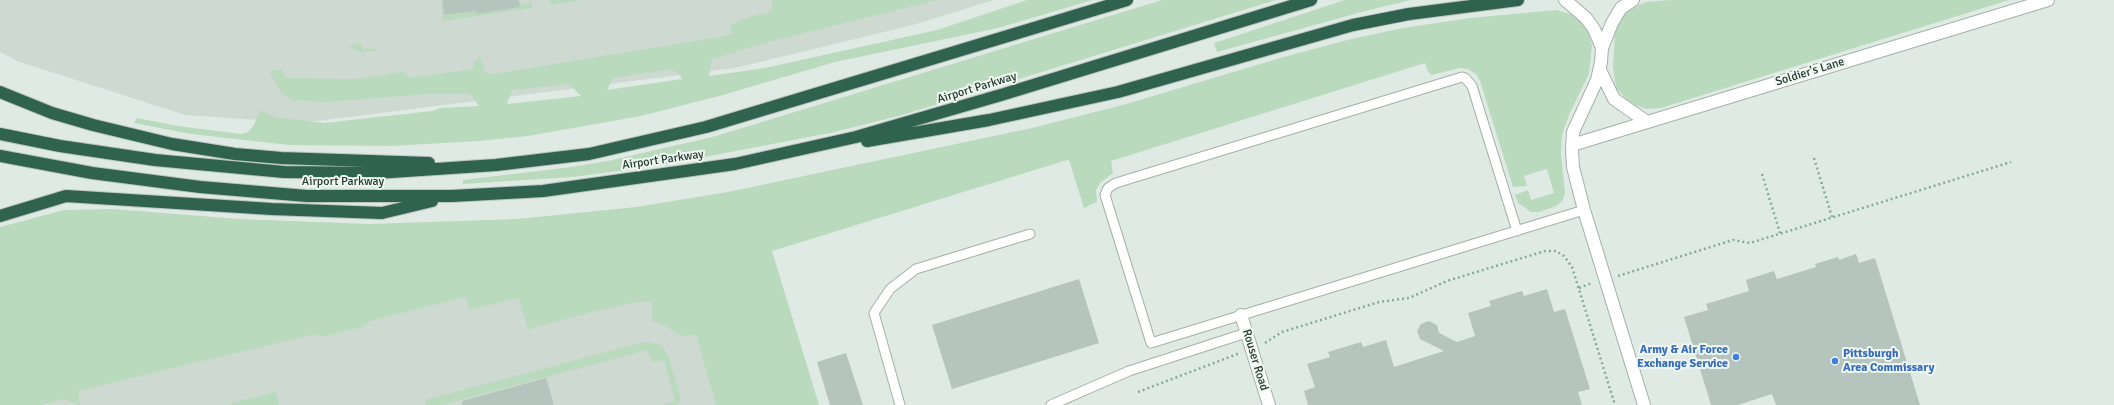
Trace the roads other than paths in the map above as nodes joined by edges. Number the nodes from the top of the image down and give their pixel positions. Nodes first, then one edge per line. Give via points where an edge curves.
1 (1127, 0) edge
2 (1311, 0) edge
3 (1518, 0) edge
4 (1565, 0) edge
5 (1633, 0) edge
6 (2048, 0) edge
7 (1602, 48) junction
8 (1600, 70) junction
9 (0, 92) edge
10 (1647, 122) junction
11 (0, 134) edge
12 (1572, 145) junction
13 (0, 156) edge
14 (735, 164) junction
15 (496, 165) junction
16 (452, 196) junction
17 (1584, 210) junction
18 (0, 216) edge
19 (1517, 231) junction
20 (1030, 234) dead end
21 (1241, 315) junction
22 (1246, 333) junction
23 (900, 405) edge
24 (1051, 405) edge
25 (1269, 405) edge
26 (1644, 405) edge

1 - 15 highway, Airport Parkway via 706,127 589,154
2 - 14 highway, Airport Parkway via 915,121
3 - 14 highway via 1417,13 1353,25 1118,92 989,120
4 - 7 street via 1586,18
5 - 7 street via 1621,8 1612,22
6 - 10 street, Soldier's Lane
7 - 8 street
8 - 10 street via 1614,98
8 - 12 street via 1573,132
9 - 15 highway via 52,113 93,125 172,144 235,154 281,158
10 - 12 street, Soldier's Lane
11 - 15 highway, Airport Parkway via 155,160 284,172 376,173
12 - 17 street via 1573,167
13 - 16 highway, Airport Parkway via 92,173 254,193 307,196
14 - 16 highway, Airport Parkway via 543,191
16 - 18 highway via 382,212 272,209 66,196
17 - 19 lane
17 - 26 street
19 - 21 lane
19 - 21 lane via 1472,86 1462,77 1116,183 1108,188 1105,199 1151,343
20 - 23 lane via 916,269 890,289 874,313
21 - 22 street, Rouser Road
22 - 24 lane via 1128,371
22 - 25 street, Rouser Road

